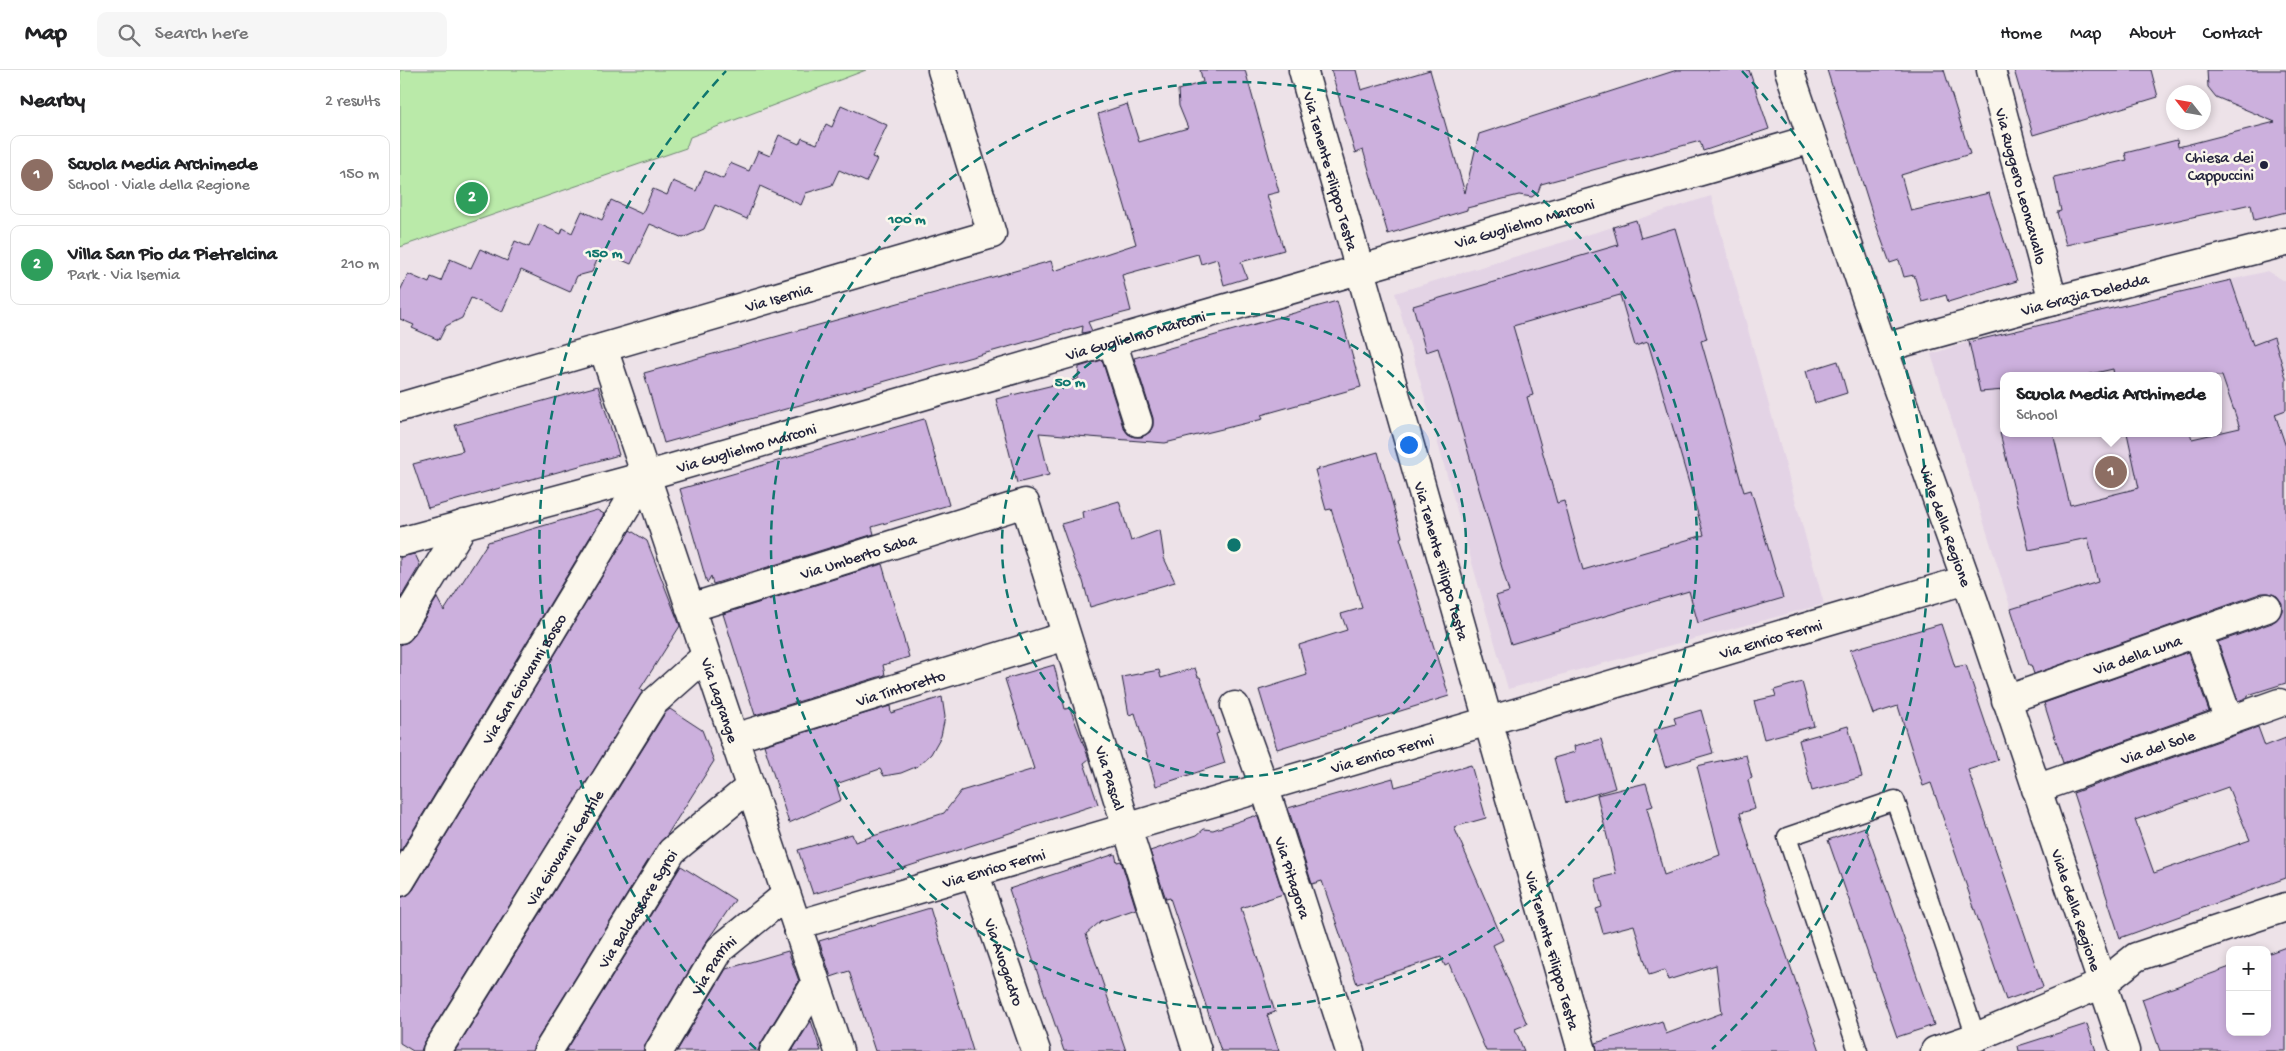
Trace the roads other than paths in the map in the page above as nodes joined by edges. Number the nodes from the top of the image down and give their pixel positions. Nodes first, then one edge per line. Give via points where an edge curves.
1 (942, 70) edge
2 (1303, 70) edge
3 (1789, 70) edge
4 (1991, 70) edge
5 (1812, 139) junction
6 (2286, 242) edge
7 (1360, 270) junction
8 (2053, 301) junction
9 (1112, 341) junction
10 (603, 348) junction
11 (1883, 348) junction
12 (400, 407) edge
13 (1138, 422) dead end
14 (645, 476) junction
15 (1025, 503) joint
16 (464, 524) junction
17 (400, 542) edge
18 (1966, 580) junction
19 (690, 608) junction
20 (2267, 608) dead end
21 (400, 629) edge
22 (2198, 632) junction
23 (1066, 636) junction
24 (706, 656) junction
25 (2006, 700) junction
26 (2279, 703) dead end
27 (1235, 706) dead end
28 (1488, 721) junction
29 (2229, 721) junction
30 (734, 738) junction
31 (1264, 786) junction
32 (750, 787) junction
33 (2036, 789) junction
34 (1126, 828) junction
35 (974, 872) junction
36 (400, 882) edge
37 (786, 895) junction
38 (2286, 907) edge
39 (796, 924) junction
40 (816, 983) junction
41 (2102, 984) junction
42 (1977, 1044) edge
43 (437, 1051) edge
44 (548, 1051) edge
45 (659, 1051) edge
46 (774, 1051) edge
47 (839, 1051) edge
48 (1036, 1051) edge
49 (1197, 1051) edge
50 (1350, 1051) edge
51 (1582, 1051) edge
52 (1858, 1051) edge
53 (1935, 1051) edge
54 (2125, 1051) edge

1 - 10 street, Via Isernia via 992,234
2 - 7 street, Via Tenente Filippo Testa
3 - 5 street, Viale della Regione
4 - 8 street, Via Ruggero Leoncavallo
5 - 7 street, Via Guglielmo Marconi
5 - 11 street, Viale della Regione
6 - 8 street, Via Grazia Deledda
7 - 9 street, Via Guglielmo Marconi
7 - 28 street, Via Tenente Filippo Testa
8 - 11 street, Via Grazia Deledda
9 - 13 street
9 - 14 street, Via Guglielmo Marconi
10 - 12 street, Via Isernia
10 - 14 street, Via Lagrange
11 - 18 street, Viale della Regione
14 - 16 street, Via Guglielmo Marconi
14 - 19 street, Via Lagrange
14 - 36 street, Via San Giovanni Bosco
15 - 19 street, Via Umberto Saba
15 - 23 street, Via Pascal
16 - 17 street, Via Guglielmo Marconi
16 - 21 street
18 - 25 street, Viale della Regione
18 - 28 street, Via Enrico Fermi
19 - 24 street, Via Lagrange
20 - 22 street, Via della Luna
22 - 25 street, Via della Luna
22 - 29 street
23 - 30 street, Via Tintoretto
23 - 34 street, Via Pascal
24 - 30 street, Via Lagrange
24 - 43 street, Via Giovanni Gentile via 653,703
25 - 33 street, Viale della Regione
26 - 29 street, Via del Sole
27 - 31 street, Via Pitagora
28 - 31 street, Via Enrico Fermi
28 - 51 street, Via Tenente Filippo Testa
29 - 33 street, Via del Sole
30 - 32 street, Via Lagrange
31 - 34 street, Via Enrico Fermi
31 - 50 street, Via Pitagora
32 - 37 street, Via Lagrange
32 - 44 street, Via Baldassare Sgroi via 672,851
33 - 41 street, Viale della Regione
34 - 35 street, Via Enrico Fermi
34 - 49 street, Via Pascal
35 - 39 street, Via Enrico Fermi
35 - 48 street, Via Avogadro
37 - 39 street, Via Lagrange
37 - 45 street, Via Parrini via 720,950
38 - 41 street via 2136,957
39 - 40 street, Via Lagrange
40 - 46 street
40 - 47 street, Via Lagrange
41 - 42 street
41 - 54 street, Viale della Regione
42 - 52 lane via 1895,800 1787,837
42 - 53 street

